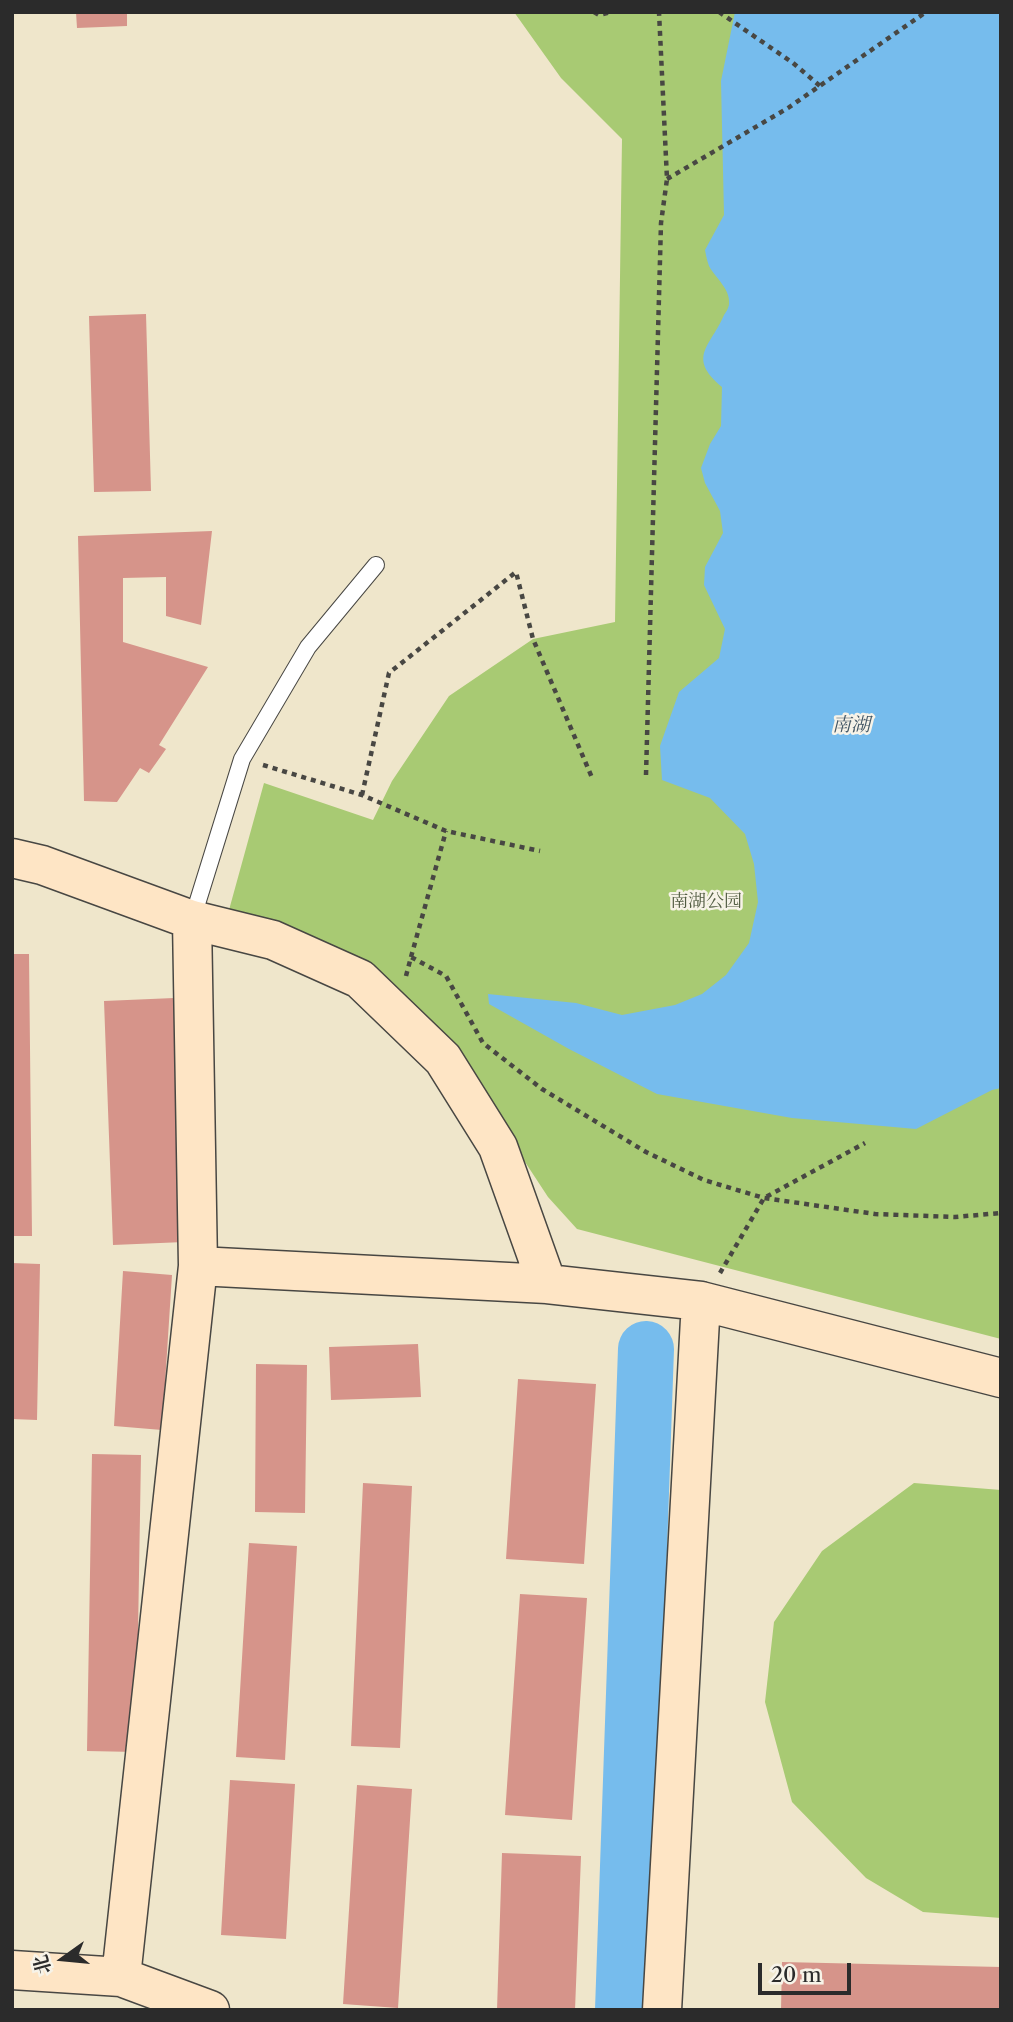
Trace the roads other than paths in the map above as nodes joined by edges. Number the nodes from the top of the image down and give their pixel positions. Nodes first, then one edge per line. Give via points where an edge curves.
1 (376, 565) dead end
2 (12, 858) edge
3 (192, 920) junction
4 (198, 1266) junction
5 (547, 1284) junction
6 (702, 1301) junction
7 (1001, 1378) edge
8 (12, 1970) edge
9 (121, 1977) junction
10 (210, 2010) edge
11 (662, 2010) edge

1 - 3 lane via 308,647 242,759
2 - 3 street
3 - 4 street
3 - 5 street via 273,940 359,979 443,1059 498,1147
4 - 5 street
4 - 9 street
5 - 6 street
6 - 7 street
6 - 11 street
8 - 9 street
9 - 10 street

